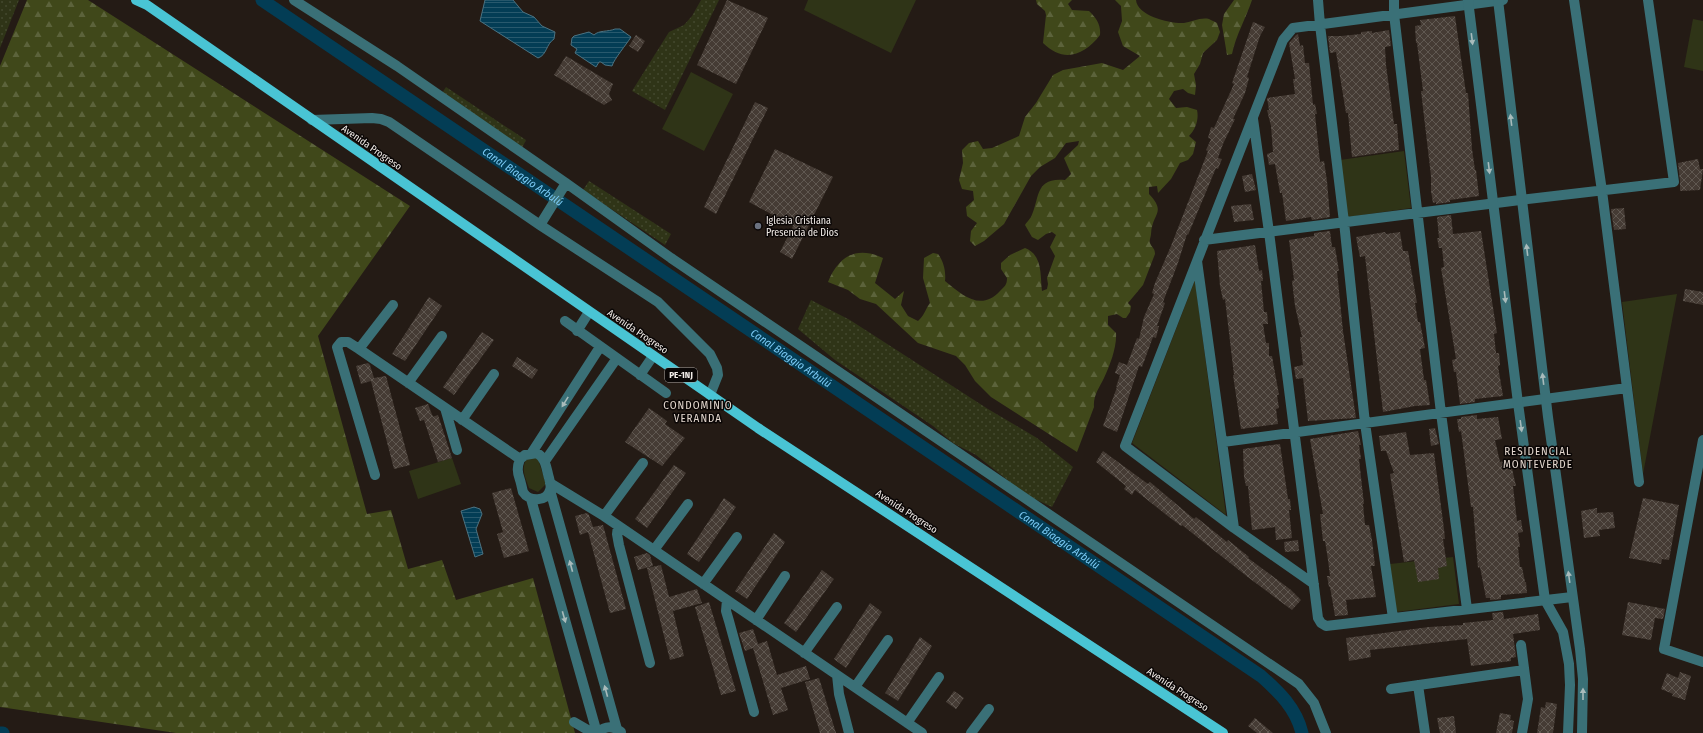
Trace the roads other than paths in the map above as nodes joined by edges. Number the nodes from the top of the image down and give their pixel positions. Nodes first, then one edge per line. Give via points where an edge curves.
1 (136, 0) edge
2 (294, 0) edge
3 (1318, 0) edge
4 (1394, 0) edge
5 (1499, 0) edge
6 (1574, 0) edge
7 (1648, 0) edge
8 (1468, 2) edge
9 (144, 3) edge
10 (1394, 14) junction
11 (1320, 25) junction
12 (1252, 117) junction
13 (312, 120) junction
14 (566, 183) junction
15 (1602, 190) junction
16 (1520, 200) junction
17 (1493, 204) junction
18 (1417, 213) junction
19 (1344, 222) junction
20 (540, 225) junction
21 (1269, 232) junction
22 (1204, 240) junction
23 (1197, 261) junction
24 (393, 305) dead end
25 (589, 312) junction
26 (565, 321) dead end
27 (578, 330) junction
28 (442, 336) dead end
29 (600, 347) junction
30 (360, 349) junction
31 (653, 356) junction
32 (616, 358) junction
33 (494, 374) dead end
34 (640, 375) junction
35 (408, 384) junction
36 (1627, 388) junction
37 (666, 393) dead end
38 (710, 395) junction
39 (1545, 399) junction
40 (1518, 403) junction
41 (445, 408) junction
42 (1441, 413) junction
43 (462, 420) junction
44 (1365, 423) junction
45 (1294, 432) junction
46 (1703, 440) edge
47 (1222, 442) junction
48 (457, 450) dead end
49 (531, 454) junction
50 (520, 459) junction
51 (545, 461) junction
52 (643, 463) dead end
53 (375, 475) dead end
54 (1639, 482) dead end
55 (550, 487) junction
56 (531, 499) junction
57 (688, 504) dead end
58 (604, 516) junction
59 (618, 526) junction
60 (1234, 528) junction
61 (737, 537) dead end
62 (654, 550) junction
63 (785, 576) dead end
64 (703, 584) junction
65 (1314, 584) junction
66 (1572, 597) junction
67 (727, 600) junction
68 (1545, 600) junction
69 (837, 607) dead end
70 (1467, 608) junction
71 (1393, 618) junction
72 (756, 620) junction
73 (888, 640) dead end
74 (1521, 644) dead end
75 (1580, 648) junction
76 (1567, 651) junction
77 (804, 653) junction
78 (1703, 662) edge
79 (650, 663) dead end
80 (1524, 670) junction
81 (837, 675) junction
82 (939, 677) dead end
83 (1418, 685) junction
84 (855, 688) junction
85 (1391, 689) dead end
86 (989, 709) dead end
87 (754, 712) dead end
88 (574, 722) dead end
89 (907, 723) junction
90 (619, 731) edge
91 (593, 733) edge
92 (597, 733) edge
93 (849, 733) edge
94 (922, 733) edge
95 (971, 733) edge
96 (1223, 733) edge
97 (1326, 733) edge
98 (1425, 733) edge
99 (1522, 733) edge
100 (1568, 733) edge
101 (1582, 733) edge

1 - 9 main road, Avenida Progreso / PE-1NJ
2 - 14 street via 397,66
3 - 11 street
4 - 10 street
5 - 8 street
16 -> 5 street
6 - 15 street
7 - 15 street via 1674,182
8 - 10 street
8 -> 17 street
9 - 13 main road, Avenida Progreso / PE-1NJ
10 - 11 street
10 - 18 street
11 - 12 street via 1293,28 1287,33
11 - 19 street
12 - 21 street
12 - 22 street
13 - 20 street via 372,118 389,122
13 - 25 main road, Avenida Progreso / PE-1NJ
14 - 20 street
14 - 97 street via 671,258 1299,684 1314,703
15 - 16 street
15 - 36 street
16 - 17 street
39 -> 16 street
17 - 18 street
17 -> 40 street
18 - 19 street
18 - 42 street
19 - 21 street
19 - 44 street
20 - 38 street via 658,302 710,354 718,376
21 - 22 street
21 - 45 street
22 - 23 street
23 - 47 street
23 - 60 street via 1125,446
24 - 30 street
25 - 27 street
25 - 31 main road, Avenida Progreso / PE-1NJ
26 - 27 street
27 - 29 street
28 - 35 street
29 - 32 street
29 -> 49 street
30 - 35 street
30 - 53 street via 348,342 341,342 337,347
31 - 34 street
31 - 38 main road, Avenida Progreso / PE-1NJ
32 - 34 street
32 - 51 street
33 - 43 street
34 - 37 street
35 - 41 street
36 - 39 street
36 - 54 street
38 - 96 main road, Avenida Progreso / PE-1NJ
39 - 40 street
66 -> 39 street
40 - 42 street
40 -> 68 street
41 - 43 street
41 - 48 street
42 - 44 street
42 - 70 street
43 - 50 street
44 - 45 street
44 - 71 street
45 - 47 street
45 - 65 street
46 - 78 street via 1664,649
47 - 60 street
49 - 50 street
49 - 51 street via 542,456
50 - 56 street via 517,471 523,491
51 - 55 street
52 - 58 street
55 - 56 street via 547,495 541,499
55 - 58 street
90 -> 55 street
56 -> 92 street
57 - 62 street
58 - 59 street
59 - 62 street
59 - 79 street via 619,545
60 - 65 street
61 - 64 street
62 - 64 street
63 - 72 street
64 - 67 street
65 - 71 street via 1321,624 1326,626
66 - 68 street
66 - 75 street
67 - 72 street
67 - 87 street via 726,611
68 - 70 street
68 - 76 street via 1560,625
69 - 77 street
70 - 71 street
72 - 77 street
73 - 84 street
74 - 80 street
75 - 76 street
101 -> 75 street via 1583,678
76 - 100 street via 1570,685
77 - 81 street
80 - 83 street
80 - 99 street via 1528,699
81 - 84 street
81 - 93 street
82 - 89 street
83 - 85 street
83 - 98 street
84 - 89 street
86 - 95 street
88 - 91 street
89 - 94 street
90 - 92 street via 606,727

